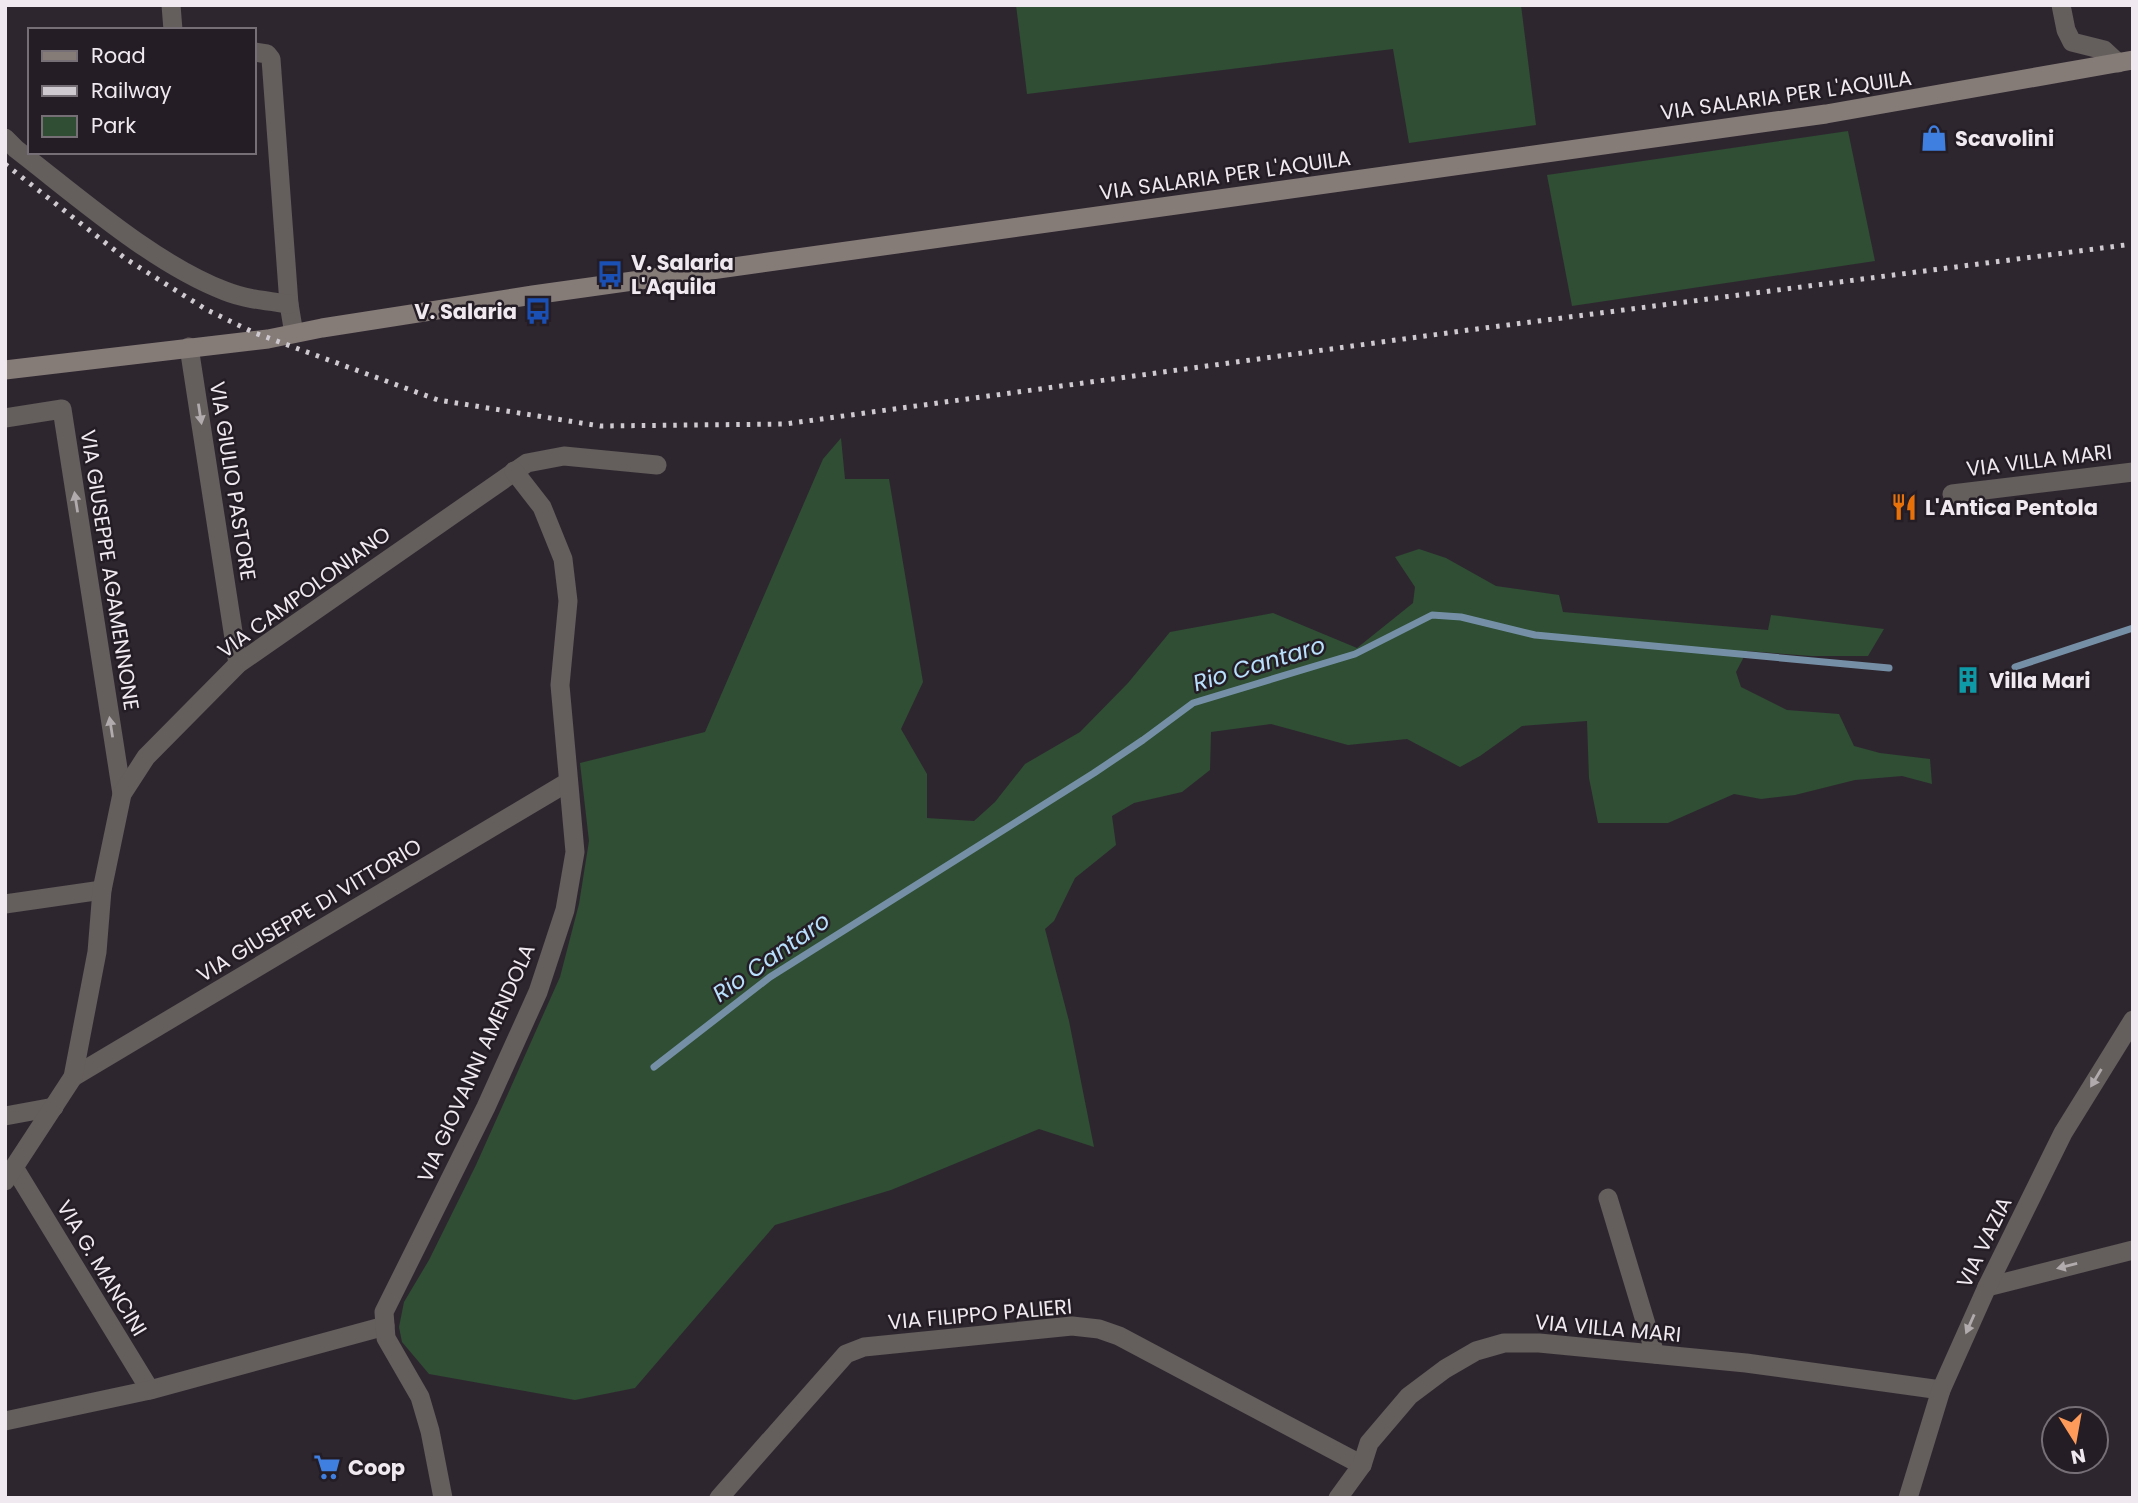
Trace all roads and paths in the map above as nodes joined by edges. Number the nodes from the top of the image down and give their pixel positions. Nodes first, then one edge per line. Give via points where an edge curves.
1 (171, 5) edge
2 (2061, 5) edge
3 (173, 28) edge
4 (256, 52) edge
5 (2125, 61) edge
6 (5, 138) edge
7 (289, 304) junction
8 (293, 328) junction
9 (322, 328) junction
10 (189, 347) junction
11 (5, 370) edge
12 (5, 418) edge
13 (657, 465) dead end
14 (514, 471) junction
15 (2133, 472) edge
16 (1952, 494) dead end
17 (238, 664) junction
18 (568, 782) junction
19 (122, 794) junction
20 (102, 890) junction
21 (5, 904) edge
22 (2133, 1020) edge
23 (72, 1077) junction
24 (54, 1107) junction
25 (5, 1116) edge
26 (10, 1175) edge
27 (1608, 1198) dead end
28 (2133, 1250) edge
29 (1987, 1287) junction
30 (385, 1326) junction
31 (1654, 1354) junction
32 (150, 1390) junction
33 (1941, 1390) junction
34 (5, 1421) edge
35 (1362, 1465) junction
36 (443, 1498) edge
37 (719, 1498) edge
38 (1338, 1498) edge
39 (1908, 1498) edge

1 - 3 street
2 - 5 street via 2072,42
4 - 7 street via 271,59
5 - 9 main road, VIA SALARIA PER L'AQUILA via 1826,114
6 - 7 street via 162,258 225,291
7 - 8 street
8 - 9 main road, VIA SALARIA PER L'AQUILA
8 - 10 main road, VIA SALARIA PER L'AQUILA
9 - 10 main road, VIA SALARIA PER L'AQUILA
10 - 11 main road, VIA SALARIA PER L'AQUILA
10 -> 17 street, VIA GIULIO PASTORE
19 -> 12 street, VIA GIUSEPPE AGAMENNONE via 62,410
13 - 14 street, VIA CAMPOLONIANO via 564,456 527,463
14 - 17 street, VIA CAMPOLONIANO
14 - 18 street, VIA GIOVANNI AMENDOLA via 542,507 563,559 568,601 560,685
15 - 16 street, VIA VILLA MARI
17 - 19 street, VIA CAMPOLONIANO via 146,757
18 - 23 street, VIA GIUSEPPE DI VITTORIO
18 - 30 street, VIA GIOVANNI AMENDOLA via 575,852 565,910 538,992 384,1312
19 - 20 street, VIA CAMPOLONIANO
20 - 21 street
20 - 23 street, VIA CAMPOLONIANO via 97,953
22 -> 29 street, VIA VAZIA via 2063,1133
23 - 24 street, VIA CAMPOLONIANO
24 - 25 street
24 - 26 street, VIA CAMPOLONIANO
26 - 32 street, VIA G. MANCINI
27 - 31 street
28 -> 29 street
29 -> 33 street, VIA VAZIA
30 - 32 street
30 - 36 street via 386,1338 420,1396
31 - 33 street, VIA VILLA MARI
31 - 35 street, VIA VILLA MARI via 1539,1343 1504,1343 1476,1351 1409,1396 1369,1443
32 - 34 street
33 - 39 street, VIA VAZIA
35 - 37 street, VIA FILIPPO PALIERI via 1119,1336 1072,1326 864,1348 846,1354
35 - 38 street, VIA VILLA MARI

